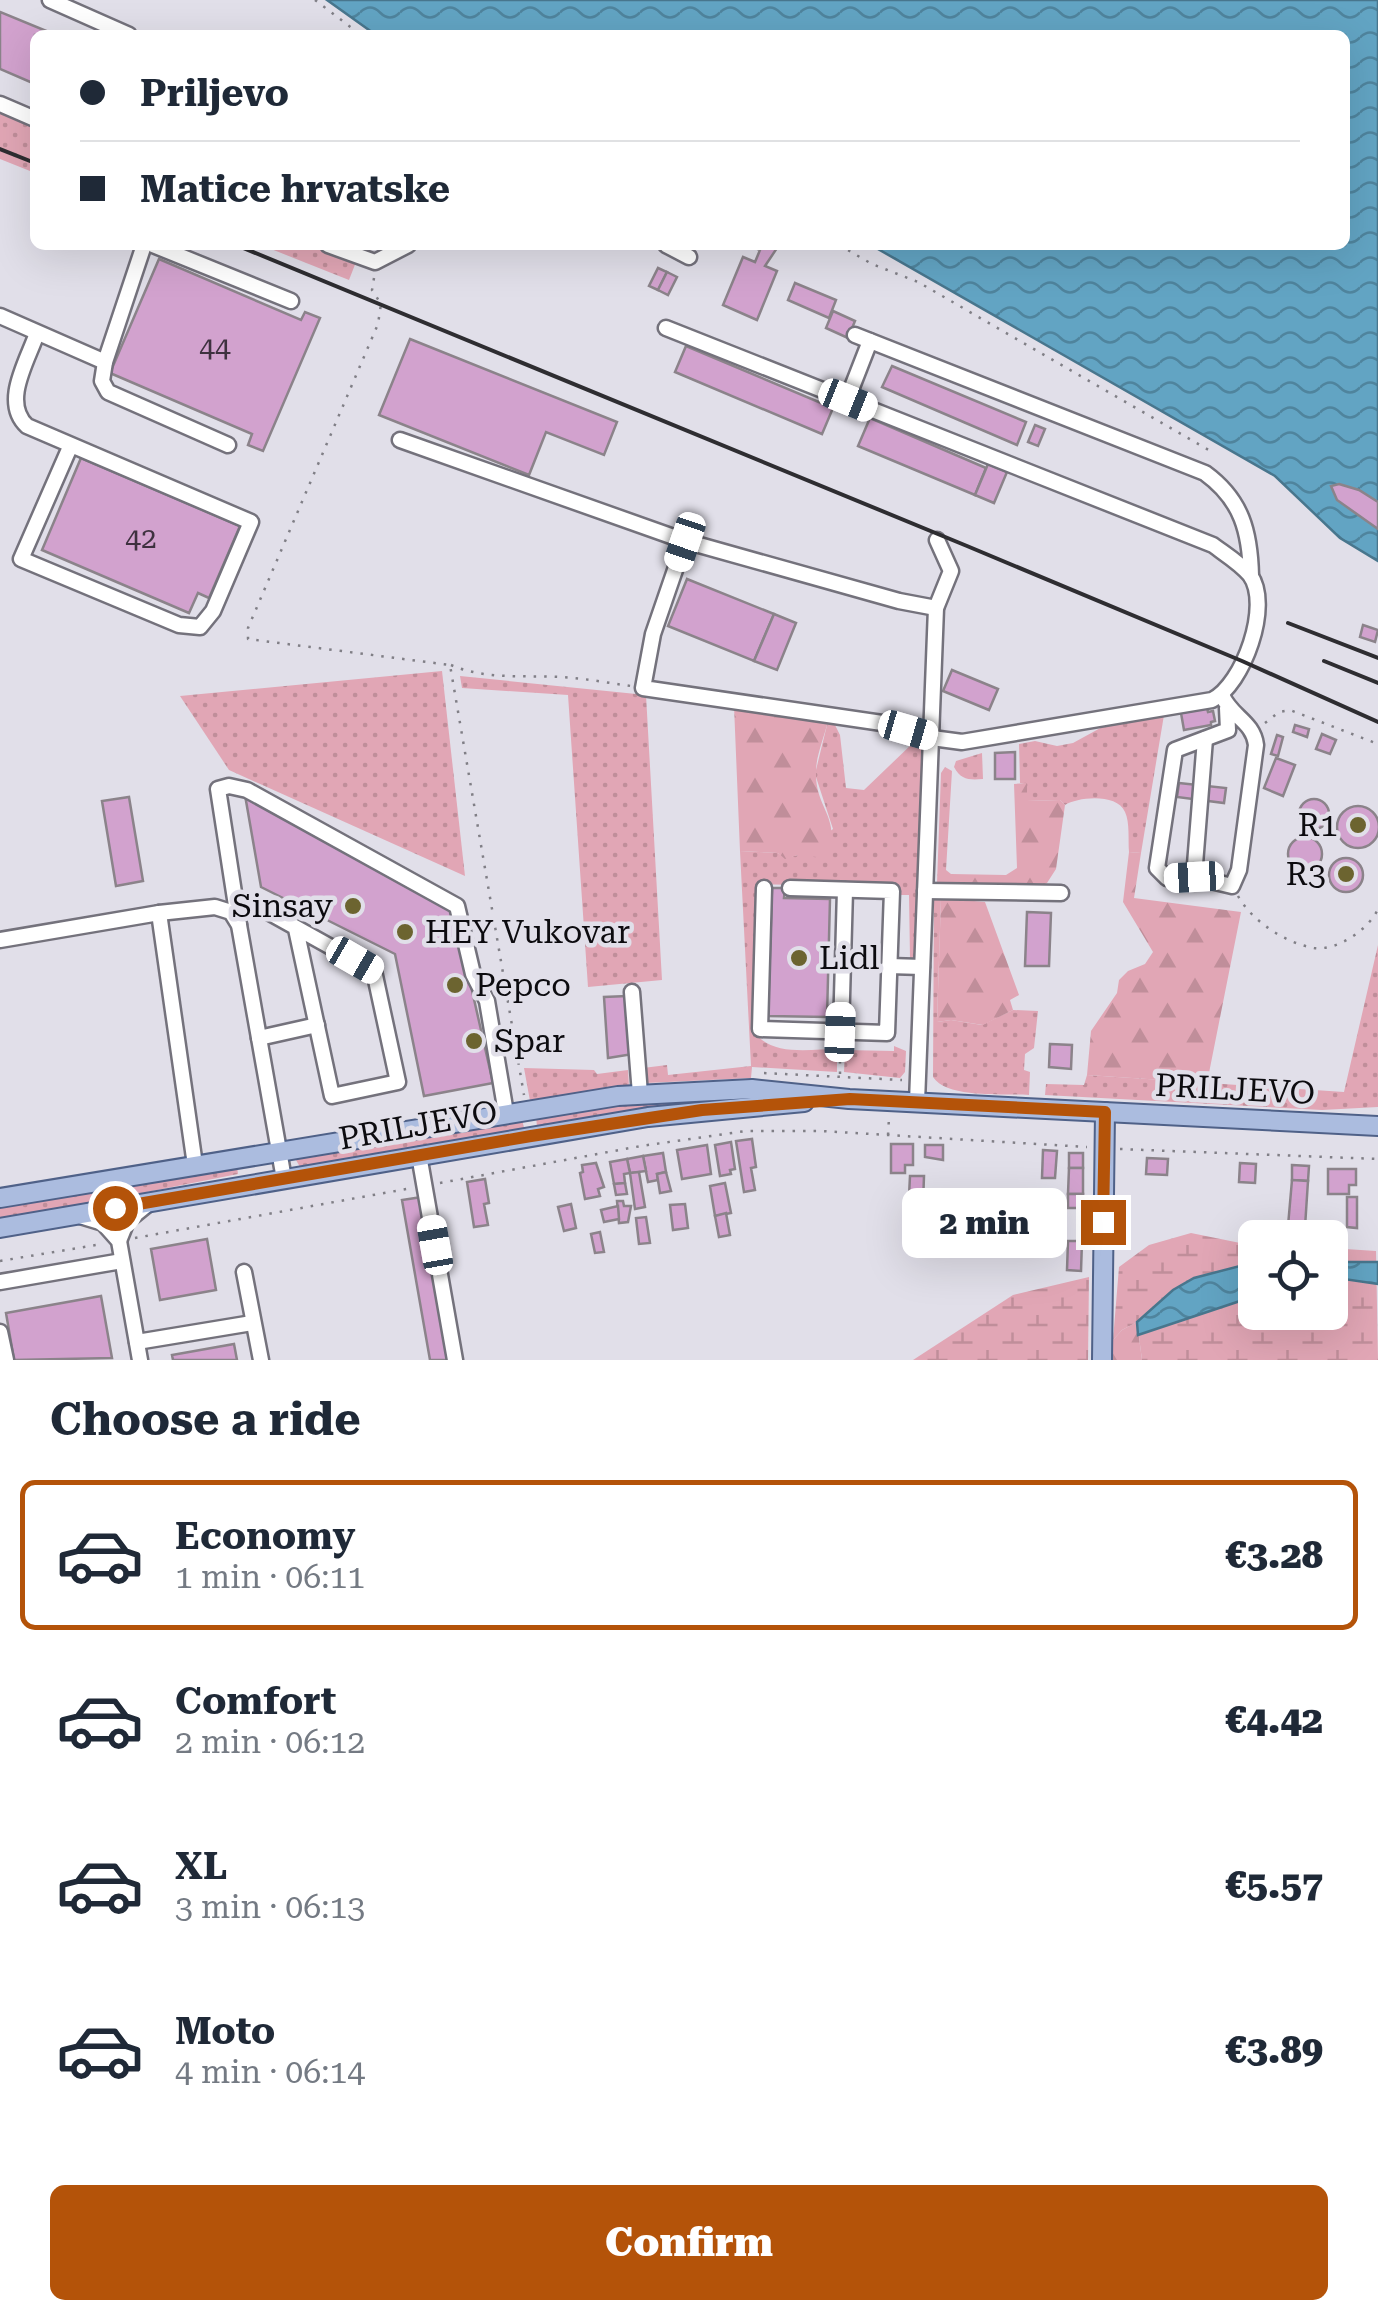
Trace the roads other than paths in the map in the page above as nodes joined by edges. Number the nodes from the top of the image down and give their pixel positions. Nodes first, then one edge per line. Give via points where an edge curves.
1 (50, 0) edge
2 (119, 30) edge
3 (0, 104) edge
4 (30, 117) edge
5 (142, 250) edge
6 (165, 250) edge
7 (340, 250) edge
8 (399, 250) edge
9 (675, 250) edge
10 (689, 258) dead end
11 (291, 301) dead end
12 (0, 316) edge
13 (666, 328) dead end
14 (38, 333) junction
15 (855, 335) dead end
16 (870, 341) junction
17 (105, 362) junction
18 (848, 400) junction
19 (400, 440) dead end
20 (228, 445) dead end
21 (70, 447) junction
22 (937, 540) dead end
23 (685, 542) junction
24 (1251, 576) junction
25 (936, 608) junction
26 (1225, 701) junction
27 (932, 738) junction
28 (1205, 738) junction
29 (1194, 877) junction
30 (764, 888) dead end
31 (790, 888) dead end
32 (845, 890) junction
33 (925, 891) junction
34 (1061, 893) dead end
35 (268, 912) dead end
36 (158, 913) junction
37 (239, 925) junction
38 (296, 929) junction
39 (0, 940) edge
40 (890, 966) junction
41 (922, 967) junction
42 (632, 992) dead end
43 (317, 1025) junction
44 (840, 1032) junction
45 (259, 1038) junction
46 (640, 1094) junction
47 (850, 1099) junction
48 (917, 1102) junction
49 (1105, 1112) junction
50 (506, 1113) junction
51 (1378, 1126) edge
52 (278, 1151) junction
53 (419, 1155) junction
54 (195, 1165) junction
55 (284, 1179) junction
56 (0, 1197) edge
57 (152, 1202) junction
58 (77, 1214) junction
59 (0, 1228) edge
60 (119, 1241) junction
61 (122, 1262) junction
62 (244, 1272) dead end
63 (0, 1282) edge
64 (252, 1323) junction
65 (0, 1332) edge
66 (137, 1342) junction
67 (6, 1360) edge
68 (140, 1360) edge
69 (260, 1360) edge
70 (456, 1360) edge
71 (1102, 1360) edge

1 - 2 street
3 - 4 street
5 - 17 street
6 - 11 street
7 - 8 street via 364,260
9 - 10 street
12 - 14 street
13 - 18 street
14 - 17 street
14 - 21 street via 15,406 27,426
15 - 16 street
16 - 18 street
16 - 24 street via 1205,473 1244,518
17 - 20 street via 108,392
18 - 24 street via 1213,545
19 - 23 street
21 - 21 street via 250,522 214,612 200,627 179,625 21,559
22 - 25 street via 951,572
23 - 25 street
23 - 27 street via 653,634 643,688 882,724
24 - 26 street via 1258,623
25 - 27 street
26 - 27 street via 962,742
26 - 28 street via 1228,730
26 - 29 street via 1255,734 1239,870 1232,886
27 - 33 street
28 - 29 street
28 - 29 street via 1175,750 1157,868 1167,878
30 - 44 street via 760,1029
31 - 32 street
32 - 40 street via 892,891
32 - 44 street
33 - 34 street
33 - 41 street
35 - 38 street
36 - 37 street via 216,907 231,912
36 - 39 street
36 - 54 street
37 - 45 street
37 - 50 street via 218,789 230,786 457,906 473,974 487,1000
38 - 43 street
38 - 43 street via 374,971 398,1082 332,1096
40 - 41 street
40 - 44 street via 887,1033
41 - 48 street
42 - 46 street
43 - 45 street
45 - 52 street
46 - 47 main road, PRILJEVO via 752,1089
46 - 50 main road, PRILJEVO
47 - 48 main road, PRILJEVO
47 - 53 main road, PRILJEVO via 648,1117
48 - 49 main road, PRILJEVO
49 - 51 main road, PRILJEVO
49 - 71 main road
50 - 52 main road, PRILJEVO
52 - 54 main road, PRILJEVO
52 - 55 street
53 - 55 main road, PRILJEVO
53 - 70 street
54 - 56 main road, PRILJEVO
55 - 57 main road, PRILJEVO
57 - 58 main road, PRILJEVO
57 - 60 street via 127,1221
58 - 59 main road, PRILJEVO
58 - 60 street via 102,1223
60 - 61 street
61 - 63 street
61 - 66 street
62 - 64 street
64 - 66 street
64 - 69 street
65 - 67 street
66 - 68 street

